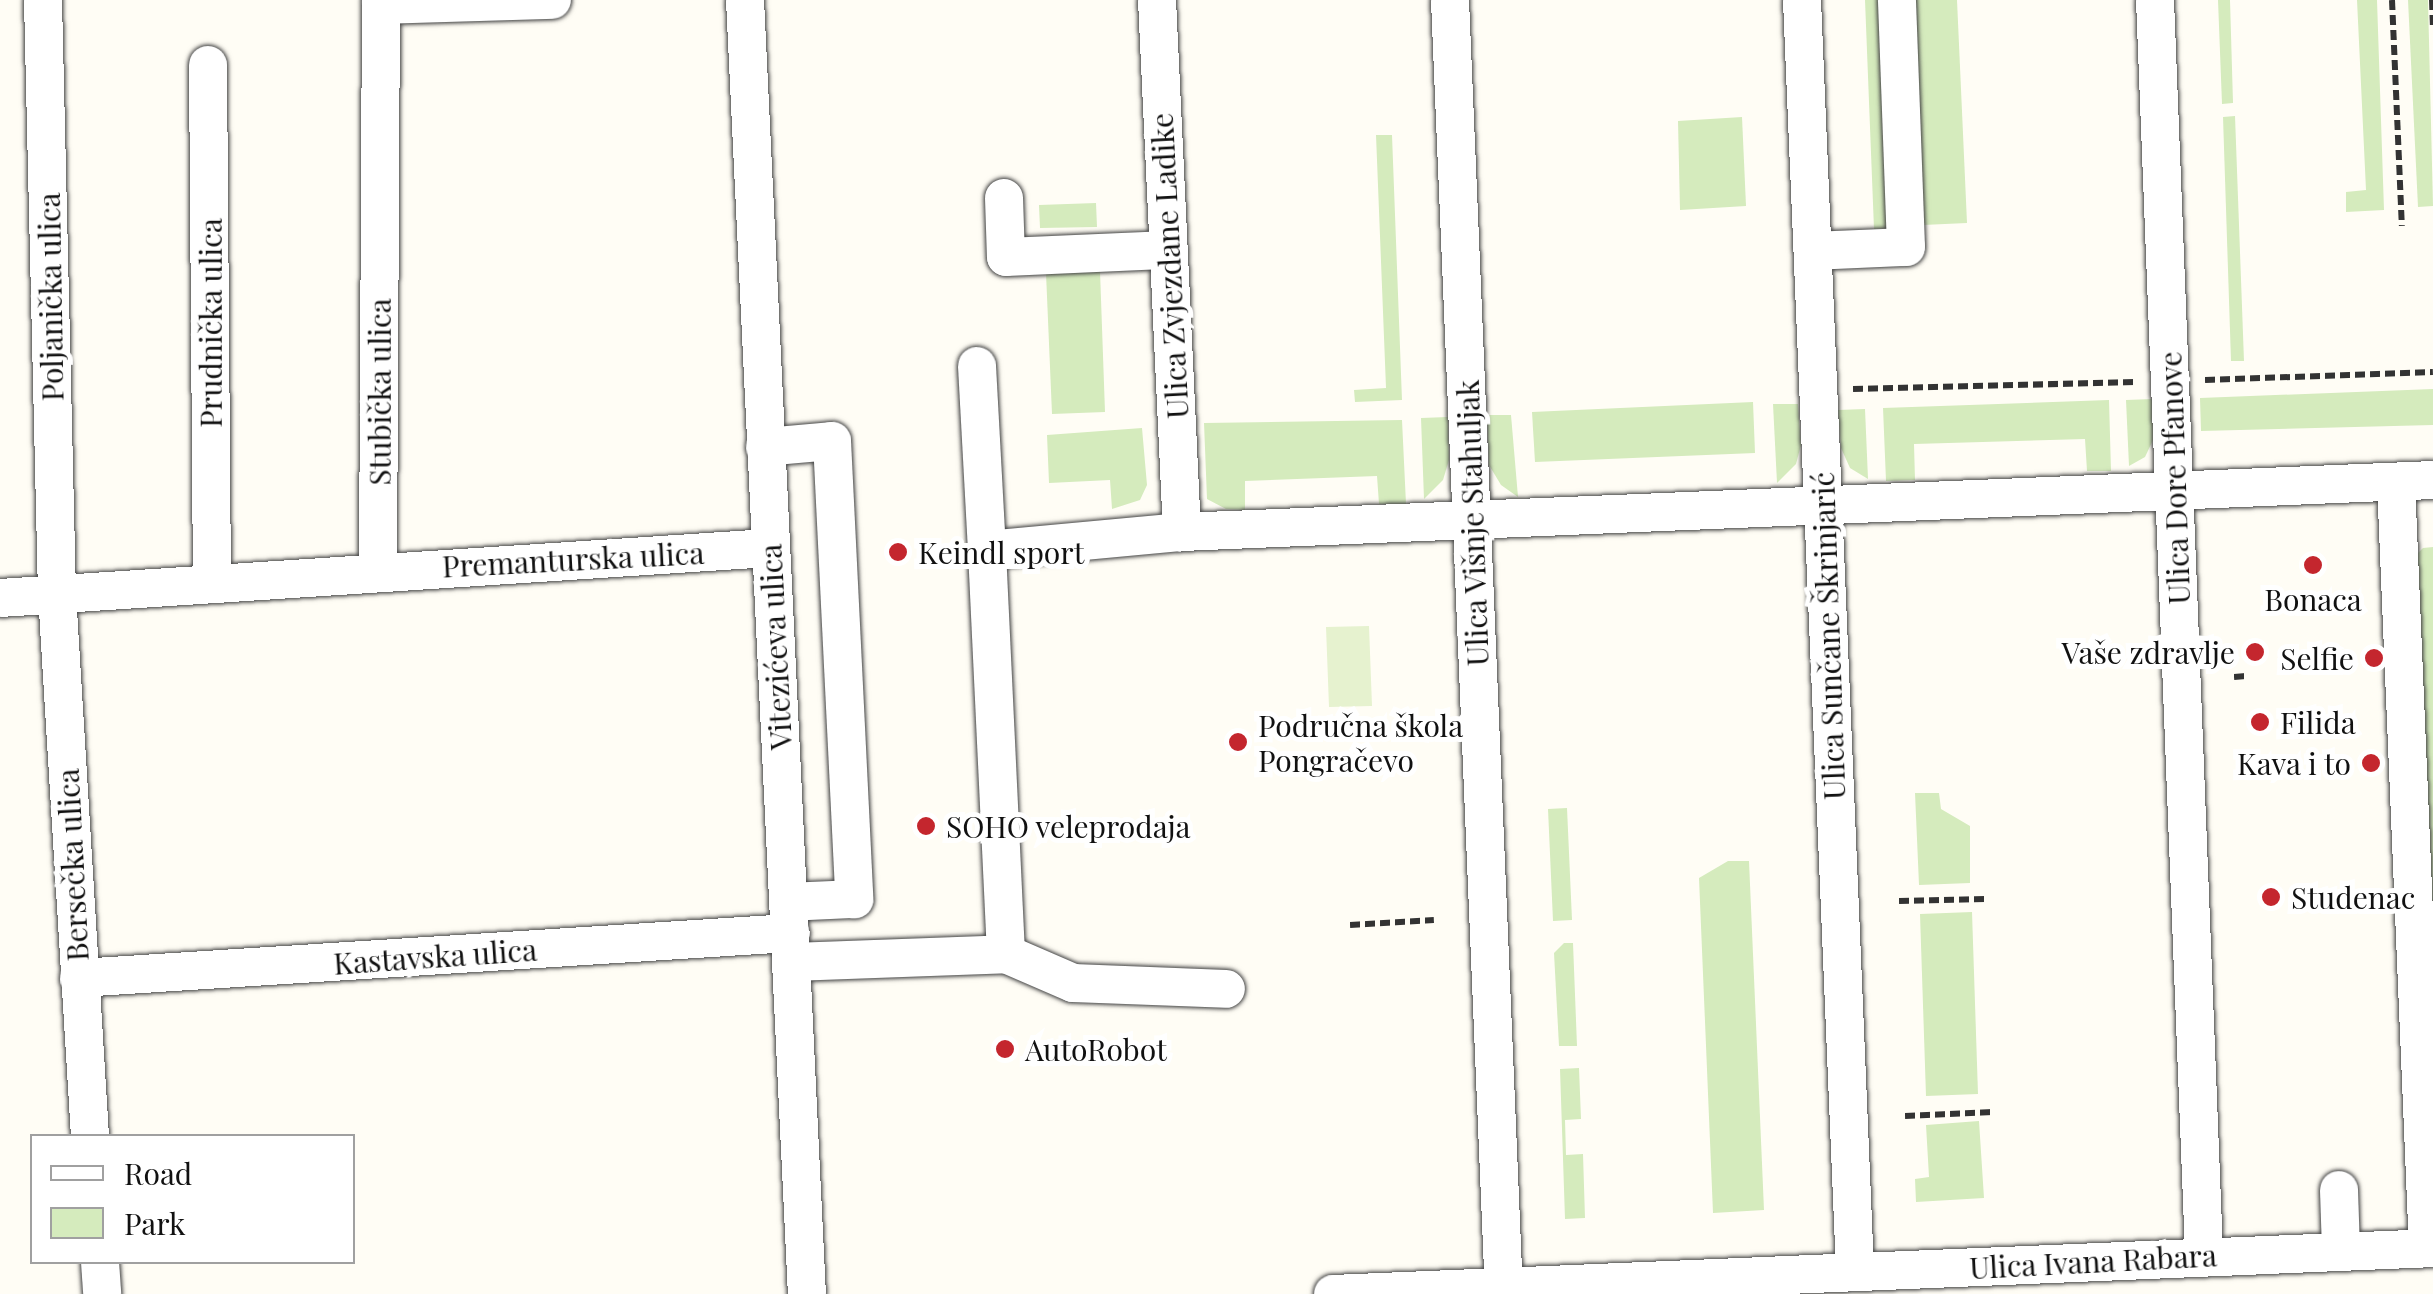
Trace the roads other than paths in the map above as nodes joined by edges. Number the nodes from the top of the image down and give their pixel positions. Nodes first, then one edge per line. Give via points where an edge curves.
1 (43, 0) edge
2 (552, 0) edge
3 (745, 0) edge
4 (1157, 0) edge
5 (1450, 0) edge
6 (1802, 0) edge
7 (1897, 0) edge
8 (2155, 0) edge
9 (380, 3) edge
10 (208, 65) dead end
11 (1004, 198) dead end
12 (1169, 250) junction
13 (1812, 251) junction
14 (977, 366) dead end
15 (766, 447) junction
16 (2414, 481) edge
17 (2174, 491) junction
18 (1823, 506) junction
19 (1472, 520) junction
20 (1182, 532) junction
21 (769, 548) junction
22 (987, 550) junction
23 (378, 570) junction
24 (212, 582) junction
25 (57, 594) junction
26 (0, 598) edge
27 (791, 932) junction
28 (1006, 954) junction
29 (79, 978) junction
30 (1226, 989) dead end
31 (90, 1134) edge
32 (2340, 1190) dead end
33 (2431, 1248) edge
34 (2340, 1250) junction
35 (2204, 1256) junction
36 (100, 1264) edge
37 (1854, 1272) junction
38 (2001, 1280) edge
39 (1504, 1289) edge
40 (102, 1294) edge
41 (807, 1294) edge
42 (1333, 1294) edge

1 - 25 street, Poljanička ulica
2 - 9 street, Stubička ulica
3 - 15 street, Vitezićeva ulica
4 - 12 street, Ulica Zvjezdane Ladike
5 - 19 street, Ulica Višnje Stahuljak
6 - 13 street, Ulica Sunčane Škrinjarić
7 - 13 street via 1906,247
8 - 17 street, Ulica Dore Pfanove
9 - 23 street, Stubička ulica
10 - 24 street, Prudnička ulica
11 - 12 street via 1006,257
12 - 20 street, Ulica Zvjezdane Ladike
13 - 18 street, Ulica Sunčane Škrinjarić
14 - 22 street
15 - 21 street, Vitezićeva ulica
15 - 27 street via 832,441 854,898
16 - 17 street
16 - 33 street
17 - 18 street
17 - 35 street, Ulica Dore Pfanove
18 - 19 street
18 - 37 street, Ulica Sunčane Škrinjarić
19 - 20 street
19 - 39 street, Ulica Višnje Stahuljak
20 - 22 street
21 - 23 street, Premanturska ulica
21 - 27 street, Vitezićeva ulica
22 - 28 street
23 - 24 street
24 - 25 street
25 - 26 street
25 - 29 street, Bersečka ulica
27 - 28 street
27 - 29 street, Kastavska ulica
27 - 41 street, Vitezićeva ulica
28 - 30 street via 1074,983
29 - 31 street, Bersečka ulica
32 - 34 street
33 - 34 street, Ulica Ivana Rabara
34 - 35 street, Ulica Ivana Rabara
35 - 38 street, Ulica Ivana Rabara
36 - 40 street
37 - 38 street, Ulica Ivana Rabara
37 - 39 street, Ulica Ivana Rabara
39 - 42 street, Ulica Ivana Rabara

